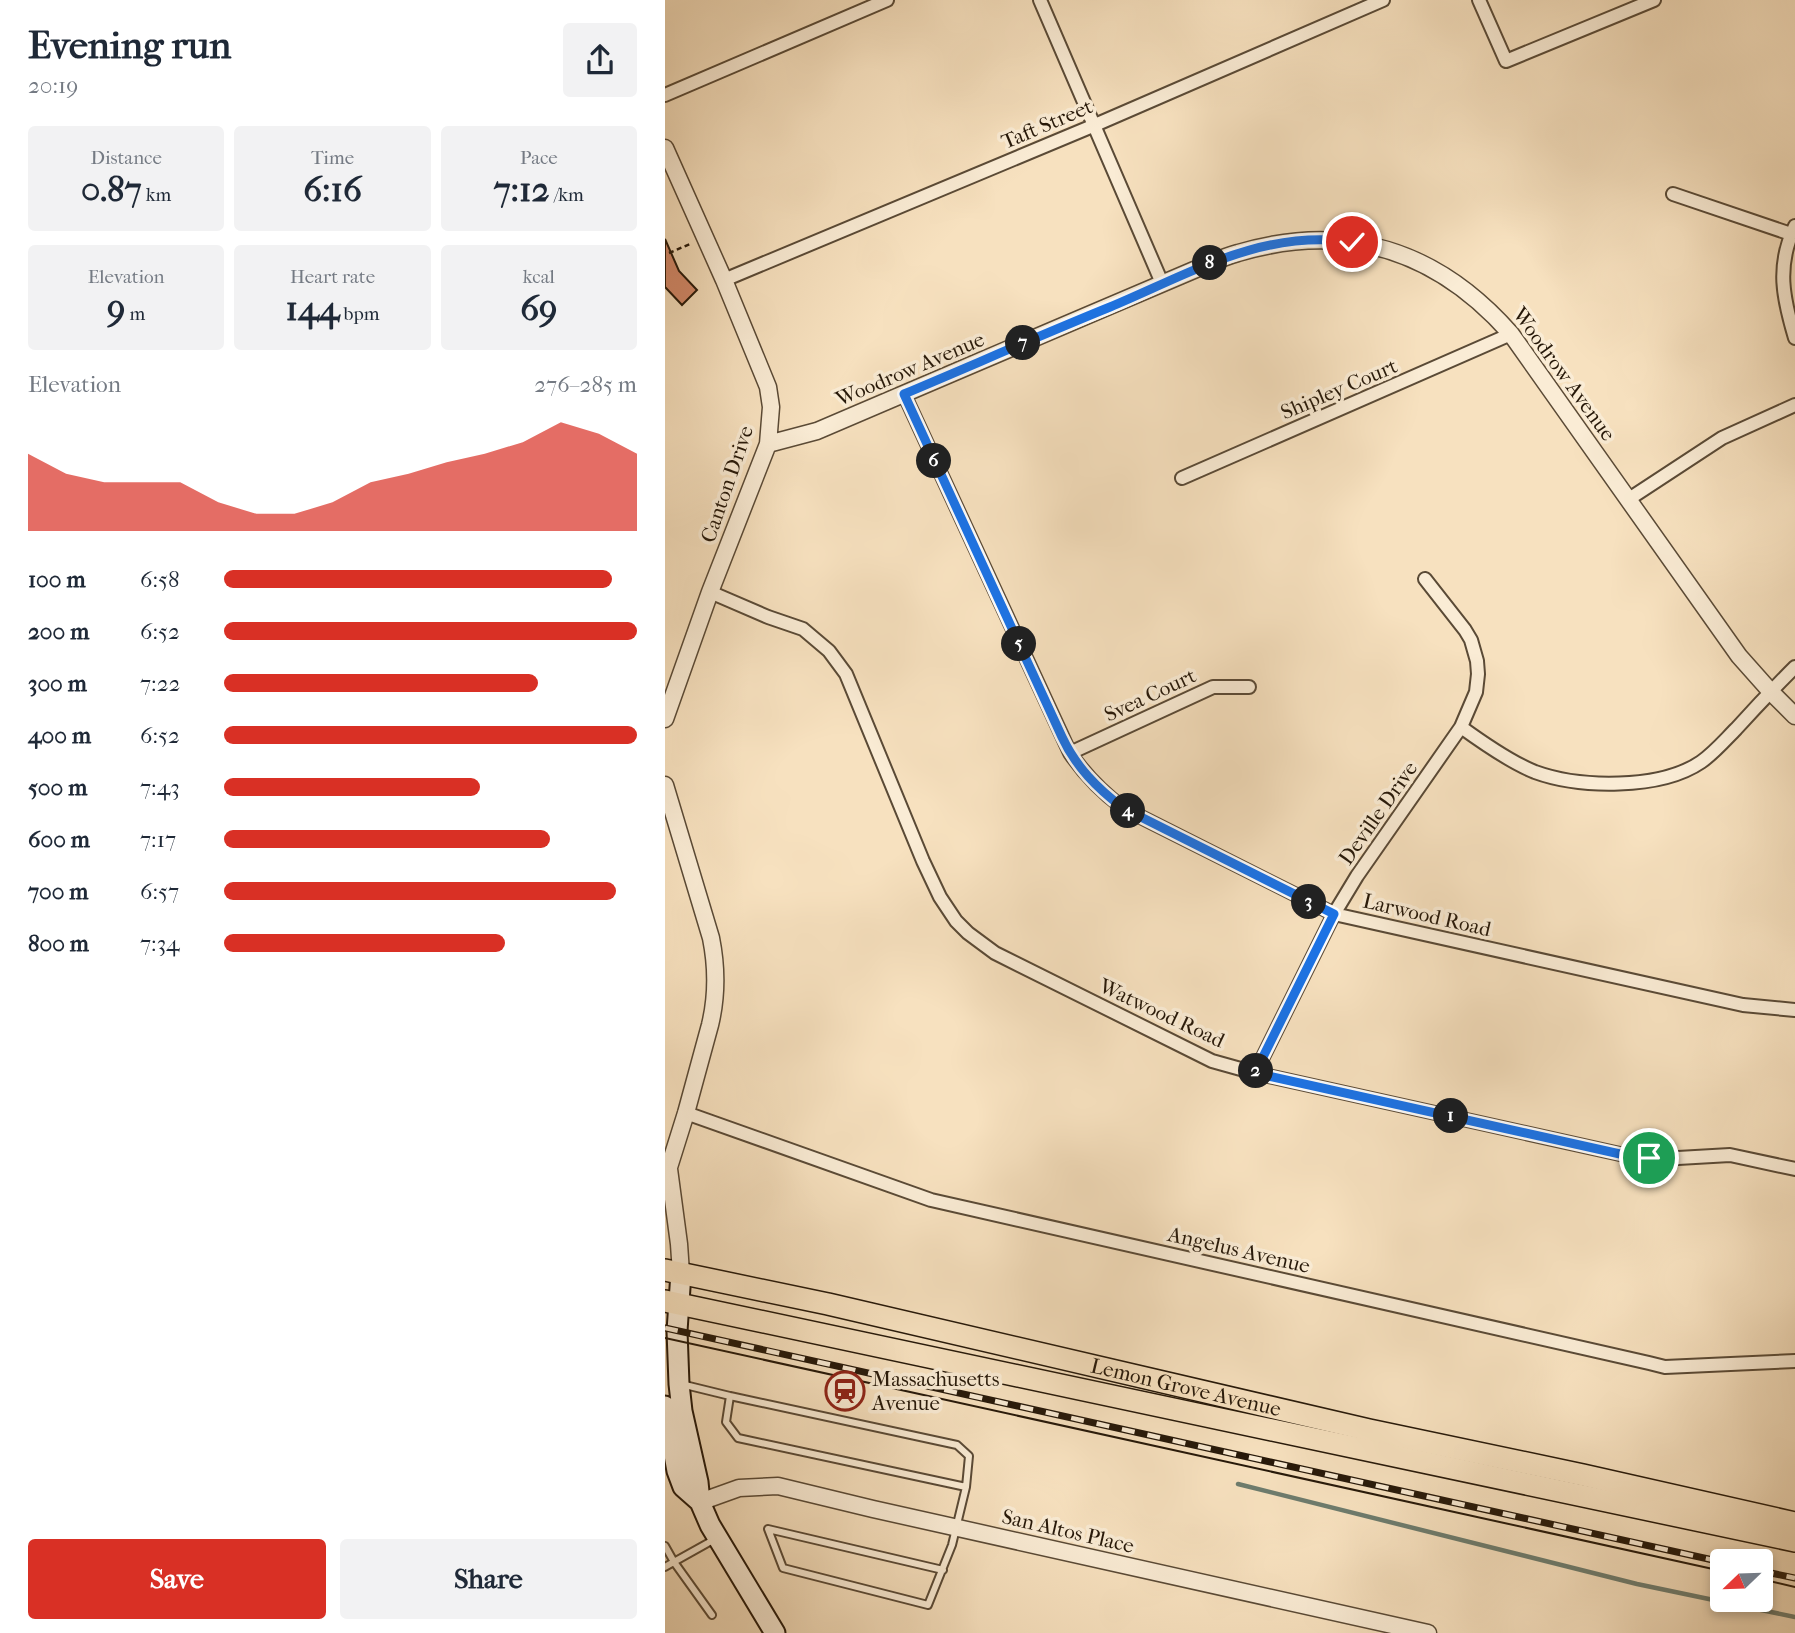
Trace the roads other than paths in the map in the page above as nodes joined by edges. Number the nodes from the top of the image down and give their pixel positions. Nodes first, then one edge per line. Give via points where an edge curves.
1 (887, 0) edge
2 (1040, 0) edge
3 (1384, 0) edge
4 (1479, 0) edge
5 (1654, 0) edge
6 (665, 95) edge
7 (1095, 125) junction
8 (665, 148) edge
9 (1673, 194) dead end
10 (1793, 230) edge
11 (724, 280) junction
12 (1162, 283) junction
13 (1511, 334) junction
14 (1795, 338) edge
15 (904, 394) junction
16 (1795, 405) edge
17 (768, 444) junction
18 (1182, 478) dead end
19 (1629, 499) junction
20 (1425, 579) dead end
21 (711, 592) junction
22 (1795, 667) edge
23 (1249, 687) dead end
24 (1770, 692) junction
25 (1795, 716) edge
26 (665, 719) edge
27 (1461, 727) junction
28 (1070, 753) junction
29 (665, 785) edge
30 (1334, 914) junction
31 (1795, 1010) edge
32 (1255, 1073) junction
33 (686, 1113) junction
34 (1795, 1169) edge
35 (667, 1173) edge
36 (673, 1271) edge
37 (673, 1303) edge
38 (1795, 1361) edge
39 (679, 1384) junction
40 (730, 1396) junction
41 (665, 1406) edge
42 (966, 1487) junction
43 (700, 1502) junction
44 (1707, 1513) junction
45 (1795, 1523) edge
46 (956, 1527) junction
47 (717, 1537) junction
48 (1795, 1541) edge
49 (665, 1546) edge
50 (674, 1562) junction
51 (665, 1567) edge
52 (943, 1570) junction
53 (712, 1615) dead end
54 (775, 1633) edge
55 (1427, 1633) edge

1 - 6 street
2 - 7 street
3 - 7 street, Taft Street
4 - 5 street via 1506,61
7 - 11 street, Taft Street
7 - 12 street
8 - 11 street, Canton Drive
9 - 10 street
10 - 14 street via 1784,260 1783,287
11 - 17 street, Canton Drive via 768,387
12 - 13 street, Woodrow Avenue via 1272,243 1317,239 1361,243 1444,275 1481,302
12 - 15 street, Woodrow Avenue
13 - 18 street, Shipley Court
13 - 19 street, Woodrow Avenue
15 - 17 street, Woodrow Avenue via 817,431
15 - 28 street, Larwood Road
16 - 19 street via 1722,438
17 - 21 street, Canton Drive
19 - 24 street, Woodrow Avenue via 1739,656
20 - 27 street, Deville Drive via 1465,630 1477,661 1476,692
21 - 26 street, Canton Drive
21 - 32 street, Watwood Road via 803,629 829,651 846,674 940,897 968,933 995,953 1185,1048
22 - 24 street
23 - 28 street, Svea Court via 1213,687
24 - 25 street, Woodrow Avenue
24 - 27 street via 1703,761 1683,772 1648,781 1573,782 1534,771
27 - 30 street, Deville Drive
28 - 30 street, Larwood Road via 1102,793 1123,808
29 - 33 street via 716,967 713,1011
30 - 31 street, Larwood Road via 1743,1005
30 - 32 street, Deville Drive
32 - 34 street, Watwood Road via 1638,1158 1730,1155
33 - 35 street
33 - 38 street, Angelus Avenue via 932,1200 1665,1367
35 - 36 street
36 - 37 main road
36 - 44 main road, Lemon Grove Avenue via 1583,1475
37 - 39 main road
37 - 44 main road, Lemon Grove Avenue
39 - 40 lane
39 - 43 main road
40 - 42 lane via 957,1446 969,1456
40 - 42 lane via 726,1422 738,1438
41 - 43 main road via 677,1471 683,1487
42 - 46 lane
43 - 46 street, San Altos Place via 739,1489 778,1486
43 - 47 main road
44 - 45 main road
44 - 48 main road
46 - 52 lane
46 - 55 street, San Altos Place
47 - 50 lane
47 - 54 main road
49 - 50 lane
50 - 51 lane
50 - 53 lane
52 - 52 lane via 916,1563 768,1529 783,1568 928,1605

